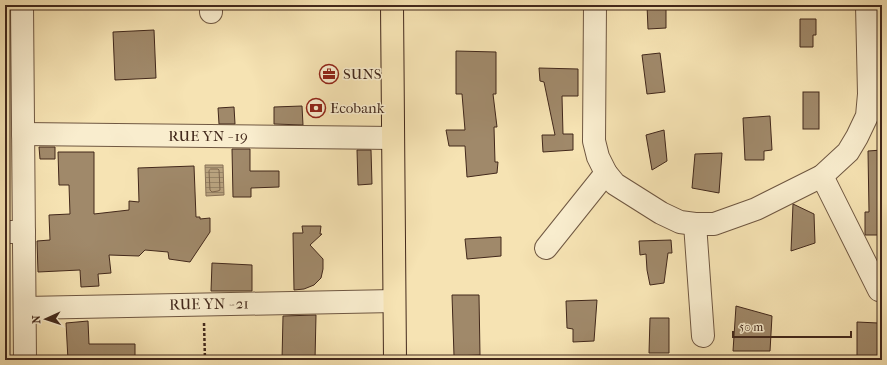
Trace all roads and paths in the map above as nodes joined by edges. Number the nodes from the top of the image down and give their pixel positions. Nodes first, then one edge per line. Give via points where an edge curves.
1 (22, 5) edge
2 (392, 5) edge
3 (595, 5) edge
4 (867, 5) edge
5 (23, 134) junction
6 (393, 138) junction
7 (606, 173) junction
8 (822, 176) junction
9 (695, 224) junction
10 (14, 232) edge
11 (546, 248) dead end
12 (879, 290) dead end
13 (394, 301) junction
14 (203, 304) junction
15 (24, 308) junction
16 (703, 336) dead end
17 (25, 360) edge
18 (205, 360) edge
19 (395, 360) edge

1 - 5 street
2 - 6 highway
3 - 7 street via 594,140
4 - 8 street via 867,116 848,152
5 - 6 street, RUE YN - 19
5 - 10 street
6 - 13 highway
7 - 9 street via 615,184 661,213 680,222
7 - 11 street
8 - 9 street via 756,209 714,224
8 - 12 street
9 - 16 street
10 - 15 street
13 - 14 street, RUE YN - 21
13 - 19 highway
14 - 15 street, RUE YN - 21
14 - 18 path
15 - 17 street

